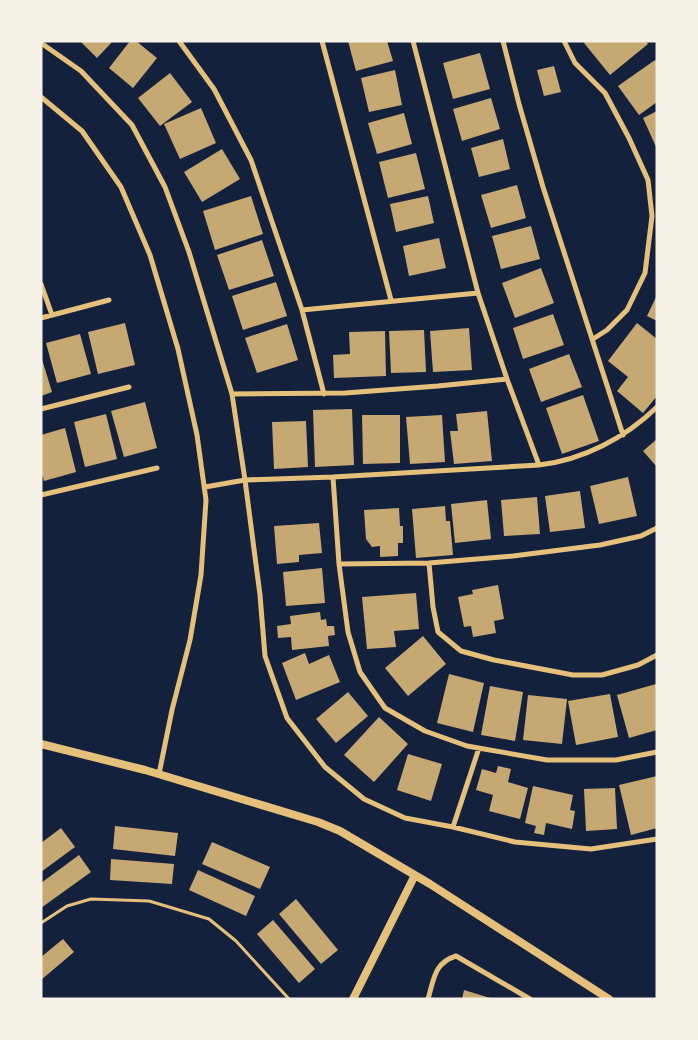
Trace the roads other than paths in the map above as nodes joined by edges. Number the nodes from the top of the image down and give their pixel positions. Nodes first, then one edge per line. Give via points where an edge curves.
1 (179, 41) edge
2 (322, 41) edge
3 (413, 41) edge
4 (503, 41) edge
5 (564, 41) edge
6 (41, 42) edge
7 (41, 97) edge
8 (41, 284) edge
9 (478, 293) junction
10 (109, 300) dead end
11 (391, 300) junction
12 (302, 310) junction
13 (52, 315) junction
14 (41, 318) edge
15 (593, 339) junction
16 (507, 379) junction
17 (129, 387) dead end
18 (232, 394) junction
19 (324, 394) junction
20 (657, 407) edge
21 (41, 409) edge
22 (623, 435) junction
23 (539, 465) junction
24 (157, 468) dead end
25 (333, 477) junction
26 (245, 480) junction
27 (205, 487) junction
28 (41, 496) edge
29 (657, 528) edge
30 (429, 563) junction
31 (339, 564) junction
32 (657, 654) edge
33 (41, 744) edge
34 (479, 748) junction
35 (657, 752) edge
36 (159, 774) junction
37 (453, 827) junction
38 (657, 839) edge
39 (415, 875) junction
40 (41, 923) edge
41 (290, 999) edge
42 (353, 999) edge
43 (428, 999) edge
44 (530, 999) edge
45 (608, 999) edge

1 - 12 street via 214,88 251,160
2 - 11 street
3 - 9 street
4 - 15 street via 543,187
5 - 15 street via 575,63 605,93 629,138 648,180 652,216 644,273 627,310
6 - 18 street via 81,71 132,125 165,187 189,252
7 - 27 street via 82,131 121,187 150,255 178,349
8 - 13 street
9 - 11 street
9 - 16 street
10 - 13 street
11 - 12 street
12 - 19 street
13 - 14 street
15 - 22 street
16 - 19 street
16 - 23 street
17 - 21 street
18 - 19 street
18 - 26 street
20 - 22 street
22 - 23 street via 579,456
23 - 25 street
24 - 28 street
25 - 26 street
25 - 31 street
26 - 27 street
26 - 37 street via 265,656 286,718 325,767 364,799 405,818
27 - 36 street via 199,584 190,640
29 - 30 street via 641,536 600,545
30 - 31 street
30 - 32 street via 438,632 461,651 573,675 602,675 638,665
31 - 34 street via 348,632 360,672 385,708 425,731
33 - 36 street
34 - 35 street via 547,760 616,760
34 - 37 street
36 - 39 street via 318,822 340,831
37 - 38 street via 515,842 591,848
39 - 42 street
39 - 45 street
40 - 41 lane via 67,906 91,899 149,901 210,919 236,941
43 - 44 street via 437,970 446,960 456,956

